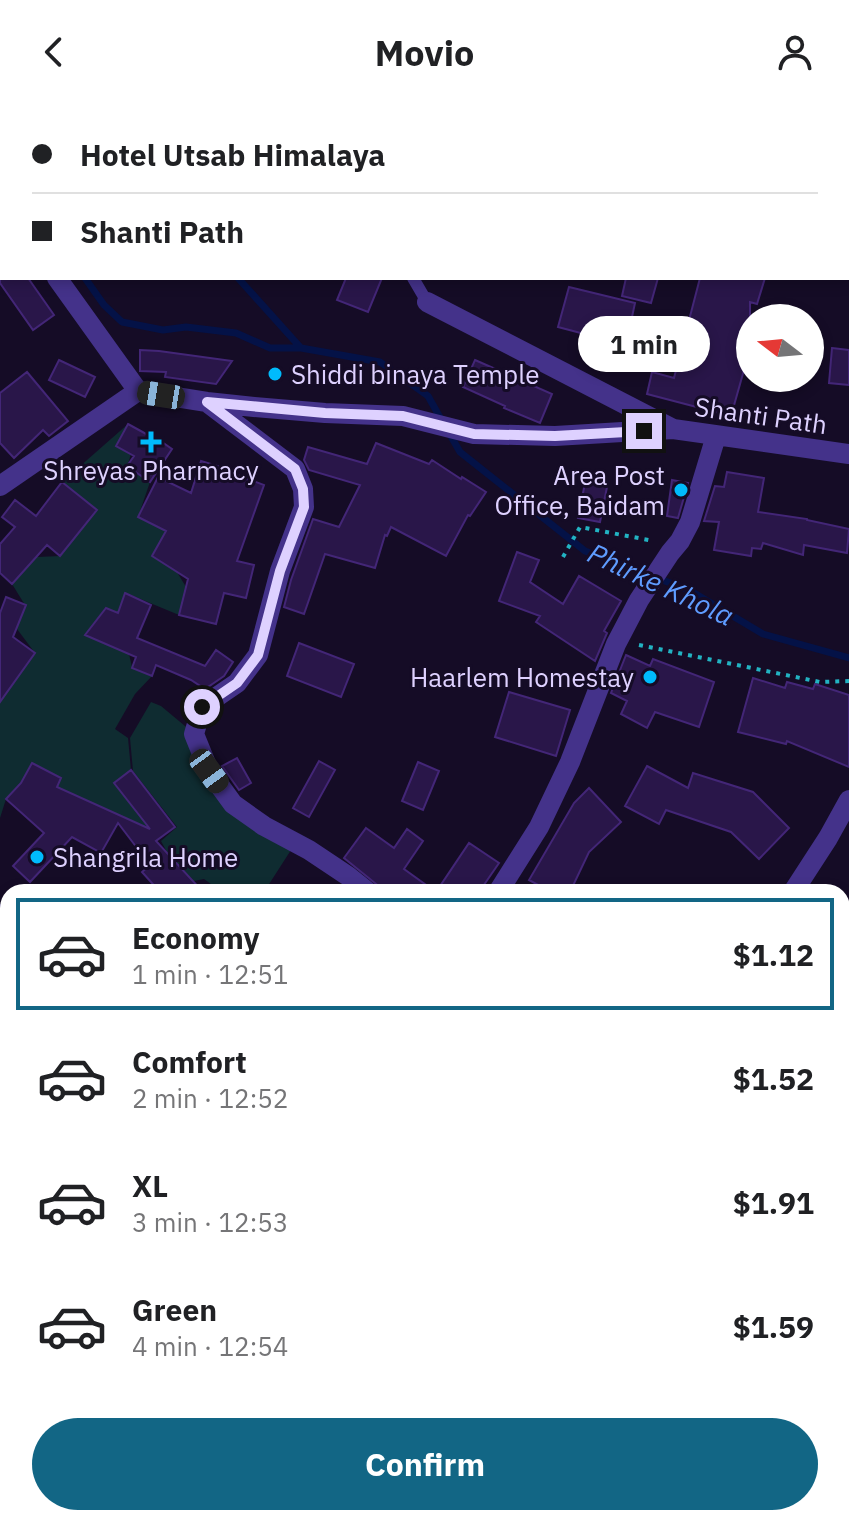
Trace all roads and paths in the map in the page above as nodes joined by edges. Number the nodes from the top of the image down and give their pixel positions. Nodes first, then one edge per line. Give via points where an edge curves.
1 (58, 280) edge
2 (414, 280) edge
3 (427, 302) joint
4 (138, 391) junction
5 (207, 402) junction
6 (673, 429) junction
7 (716, 436) junction
8 (849, 454) edge
9 (0, 486) edge
10 (675, 547) junction
11 (563, 557) dead end
12 (616, 644) junction
13 (849, 681) edge
14 (849, 800) edge
15 (357, 884) edge
16 (503, 884) edge
17 (798, 884) edge

1 - 4 street
2 - 3 lane
3 - 6 street
4 - 5 street
4 - 9 street
5 - 6 street, Shanti Path via 403,416 474,434 555,436
5 - 15 street via 295,469 304,507 258,655 237,683 202,707 194,734 209,771 233,804
6 - 7 street, Shanti Path
7 - 8 street, Shanti Path
7 - 10 street via 690,522
10 - 11 path via 580,527
10 - 12 street
12 - 13 path via 820,682
12 - 16 street via 570,762 539,827
14 - 17 street

